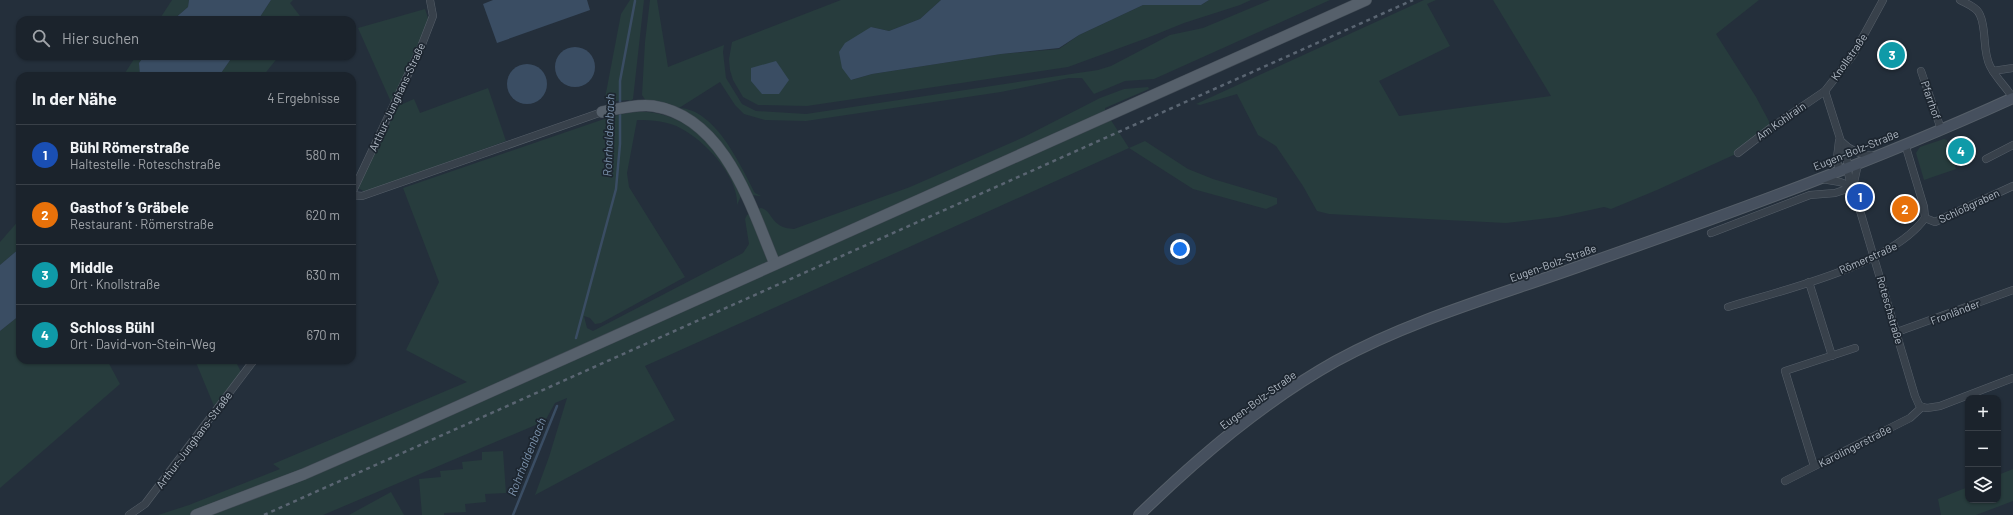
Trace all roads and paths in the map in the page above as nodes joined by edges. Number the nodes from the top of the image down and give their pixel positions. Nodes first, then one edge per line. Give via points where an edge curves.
1 (430, 0) edge
2 (1366, 0) edge
3 (1883, 0) edge
4 (1960, 0) edge
5 (2013, 68) edge
6 (1921, 71) dead end
7 (1993, 71) junction
8 (1826, 91) junction
9 (2013, 98) edge
10 (606, 111) joint
11 (1941, 129) junction
12 (1839, 138) junction
13 (1905, 144) junction
14 (2013, 145) edge
15 (1738, 153) dead end
16 (1875, 156) junction
17 (1986, 159) dead end
18 (1848, 167) junction
19 (1817, 179) junction
20 (356, 185) edge
21 (2013, 186) edge
22 (1853, 188) junction
23 (356, 195) edge
24 (1925, 218) junction
25 (1712, 234) dead end
26 (1875, 257) junction
27 (775, 264) junction
28 (1809, 282) junction
29 (2013, 290) edge
30 (1728, 307) dead end
31 (1897, 332) junction
32 (1855, 348) dead end
33 (1832, 356) junction
34 (251, 364) edge
35 (2013, 378) edge
36 (1922, 407) junction
37 (1814, 466) junction
38 (1785, 481) dead end
39 (129, 515) edge
40 (196, 515) edge
41 (1139, 515) edge

1 - 20 street, Arthur-Junghans-Straße via 433,16 421,47
2 - 27 main road
3 - 8 street, Knollstraße via 1853,55
4 - 7 street via 1975,8 1980,14 1986,56
5 - 7 street
6 - 11 street, Pfarrhof
7 - 9 street
8 - 12 street, Knollstraße
8 - 15 street, Am Kohlrain via 1770,128
9 - 11 street, Eugen-Bolz-Straße
10 - 23 street via 362,196
10 - 27 main road via 652,106 680,115 699,127 726,157 740,182
11 - 13 street, Eugen-Bolz-Straße
12 - 16 street via 1857,153
12 - 18 street, Knollstraße
13 - 16 street, Eugen-Bolz-Straße
13 - 24 street
14 - 17 street
16 - 18 street, Eugen-Bolz-Straße
18 - 19 street, Eugen-Bolz-Straße
18 - 22 street, Roteschstraße
18 - 22 street, Roteschstraße
19 - 22 street via 1831,180
19 - 41 street, Eugen-Bolz-Straße via 1427,321 1364,347 1320,371 1265,407 1189,469
21 - 24 street, Schloßgraben via 1935,222
22 - 25 street via 1810,195
22 - 26 street, Roteschstraße
24 - 26 street, Römerstraße via 1906,239
26 - 28 street, Römerstraße
26 - 31 street, Roteschstraße
27 - 40 main road via 369,446
28 - 30 street, Römerstraße
28 - 33 street
29 - 31 street, Fronländer
31 - 36 street, Roteschstraße via 1915,396
32 - 33 street
33 - 37 street via 1785,371
34 - 39 street, Arthur-Junghans-Straße via 145,504
35 - 36 street via 1940,406
36 - 37 street, Karolingerstraße via 1910,418
37 - 38 street, Karolingerstraße

